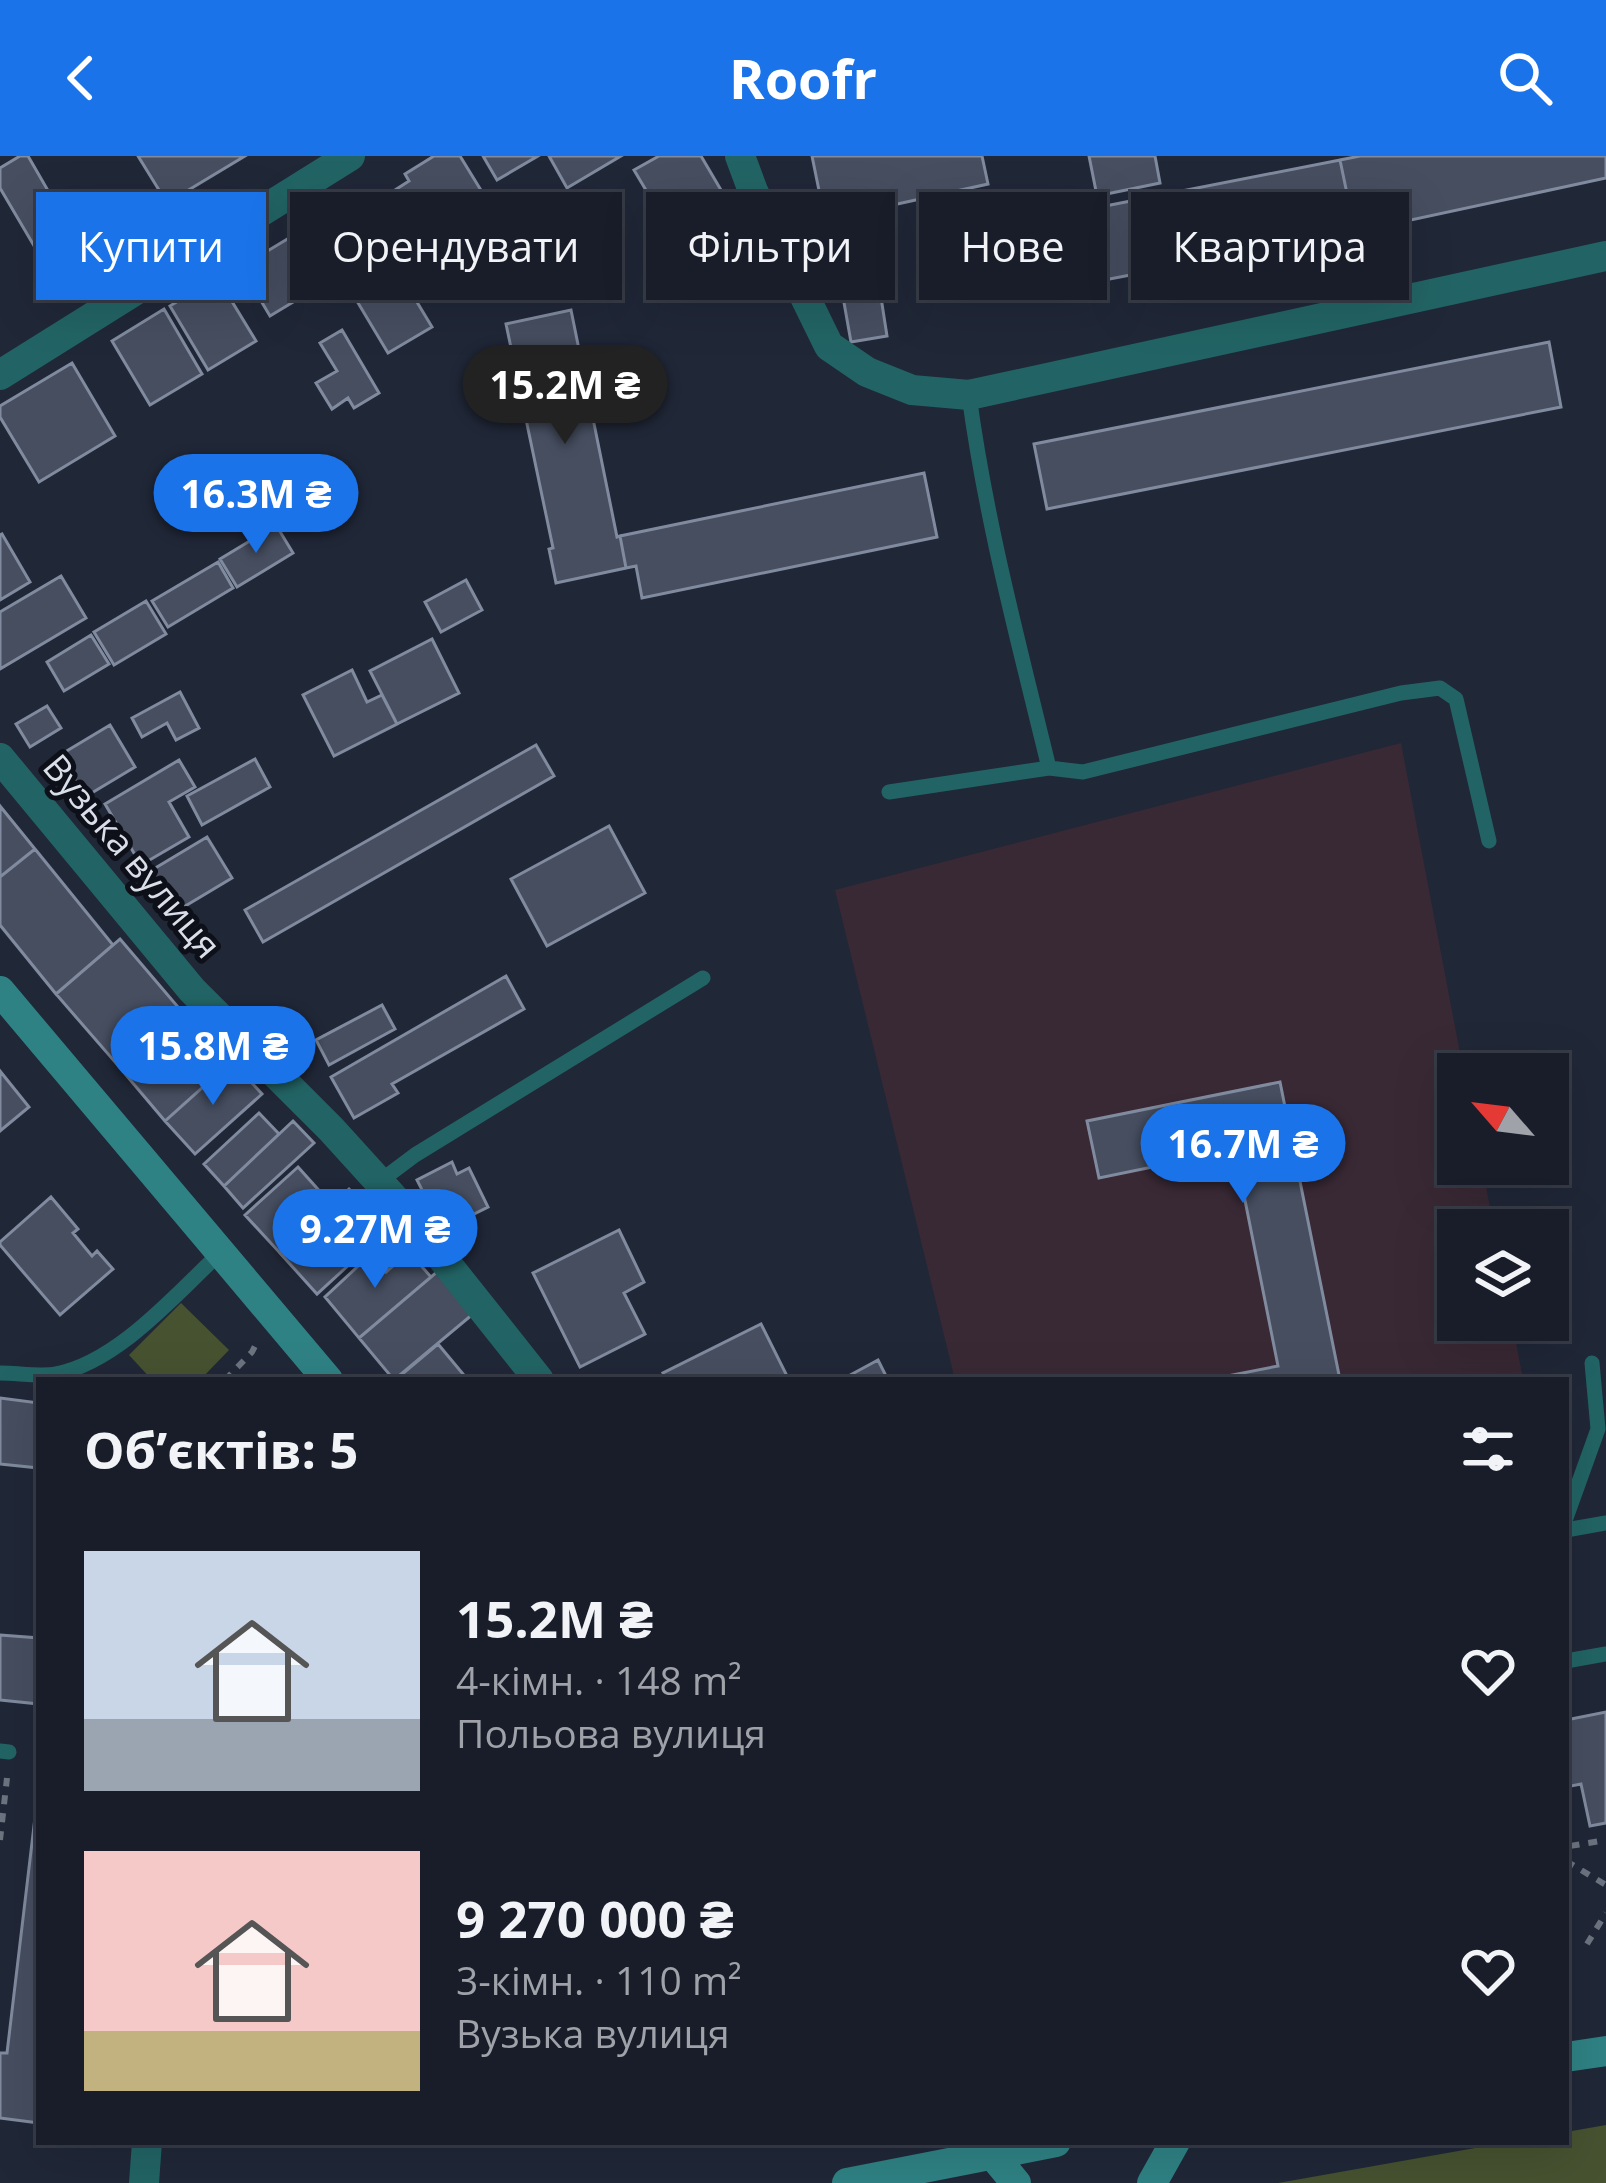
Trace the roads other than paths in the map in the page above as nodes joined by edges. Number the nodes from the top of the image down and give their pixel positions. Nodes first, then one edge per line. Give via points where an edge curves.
1 (350, 156) edge
2 (740, 156) edge
3 (1606, 256) edge
4 (0, 374) edge
5 (969, 395) junction
6 (0, 758) edge
7 (1049, 768) junction
8 (889, 792) dead end
9 (1490, 841) dead end
10 (703, 978) dead end
11 (0, 991) edge
12 (379, 1182) junction
13 (220, 1253) junction
14 (1592, 1363) dead end
15 (0, 1372) edge
16 (325, 1377) edge
17 (537, 1377) edge
18 (1569, 1510) edge
19 (1606, 1523) edge
20 (1569, 1529) edge
21 (1606, 1654) edge
22 (1569, 1660) edge
23 (1606, 2051) edge
24 (1569, 2057) edge
25 (147, 2145) edge
26 (1026, 2145) edge
27 (1173, 2145) edge
28 (987, 2149) edge
29 (144, 2183) edge
30 (847, 2183) edge
31 (1016, 2183) edge
32 (1152, 2183) edge

1 - 4 street
2 - 5 street via 829,346 912,390
3 - 5 street
5 - 7 lane via 998,563
6 - 12 street, Вузька вулиця via 193,990
7 - 8 lane
7 - 9 lane via 1083,772 1440,688 1456,699
10 - 12 lane
11 - 13 street
12 - 17 street, Вузька вулиця
13 - 15 lane via 113,1351 53,1375
13 - 16 street
14 - 18 lane via 1598,1429
19 - 20 lane
21 - 22 lane
23 - 24 street
25 - 29 street
26 - 28 street
27 - 32 street
28 - 30 street
28 - 31 street

